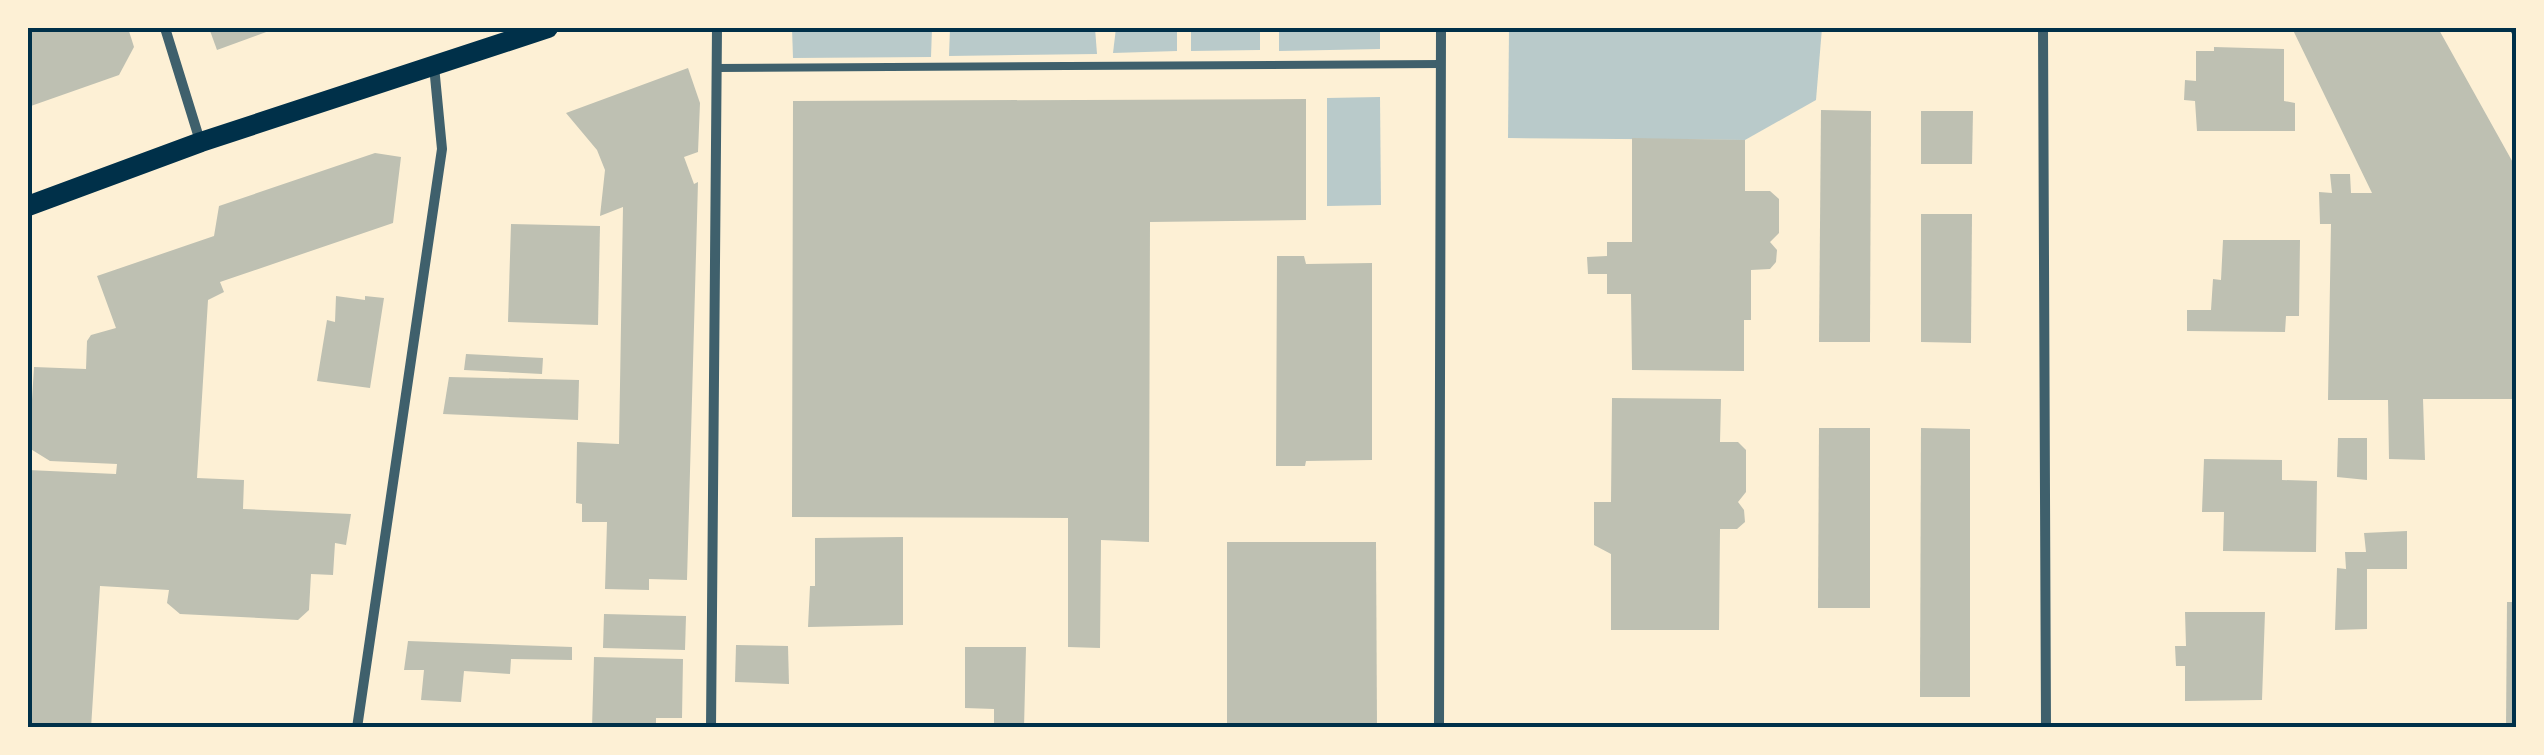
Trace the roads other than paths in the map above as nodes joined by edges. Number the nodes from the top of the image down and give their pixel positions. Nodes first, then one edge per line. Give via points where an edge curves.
1 (165, 28) edge
2 (548, 28) edge
3 (717, 28) edge
4 (1441, 28) edge
5 (2043, 28) edge
6 (1440, 64) junction
7 (434, 66) junction
8 (716, 68) junction
9 (200, 142) junction
10 (28, 206) edge
11 (357, 728) edge
12 (711, 728) edge
13 (1439, 728) edge
14 (2046, 728) edge

1 - 9 street
2 - 7 main road
3 - 8 street
4 - 6 street
5 - 14 street
6 - 8 lane
6 - 13 street
7 - 9 main road
7 - 11 street via 442,149
8 - 12 street
9 - 10 main road

